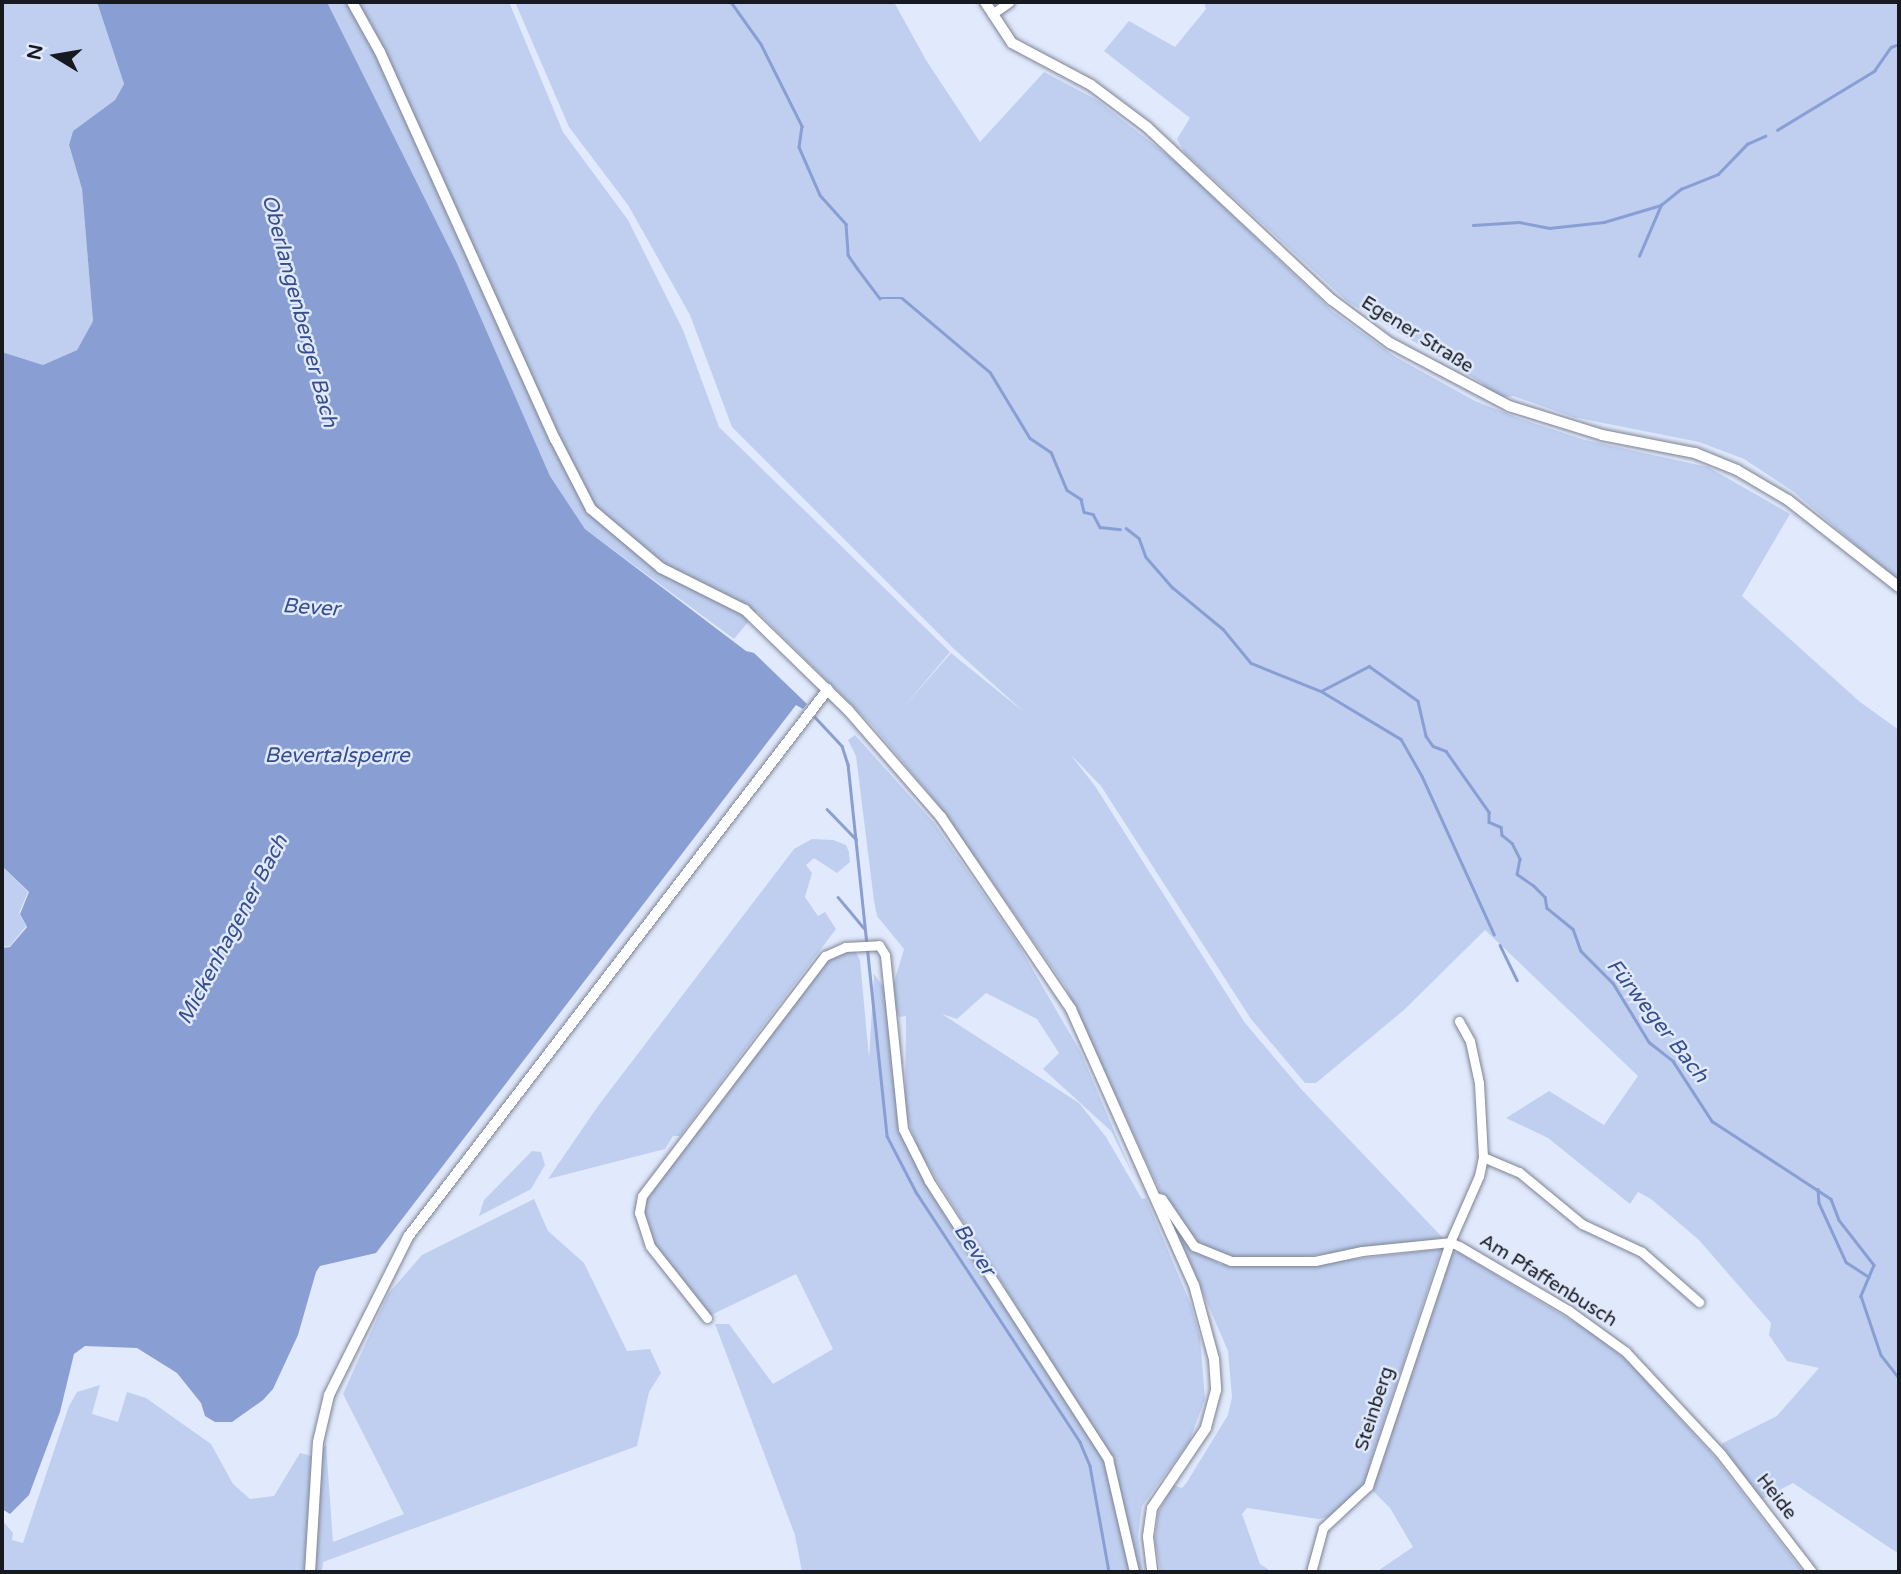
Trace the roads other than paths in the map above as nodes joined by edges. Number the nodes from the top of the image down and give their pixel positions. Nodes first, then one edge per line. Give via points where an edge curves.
1 (352, 2) edge
2 (985, 2) edge
3 (1009, 2) edge
4 (992, 14) junction
5 (1899, 587) edge
6 (828, 689) junction
7 (1458, 1021) dead end
8 (1483, 1157) junction
9 (1155, 1198) junction
10 (1450, 1242) junction
11 (1699, 1302) dead end
12 (707, 1318) dead end
13 (1712, 1443) joint
14 (310, 1572) edge
15 (1134, 1572) edge
16 (1152, 1572) edge
17 (1311, 1572) edge
18 (1812, 1572) edge

1 - 6 street via 391,76 591,509 661,568 745,610
2 - 4 street, Egener Straße
3 - 4 street
4 - 5 street, Egener Straße via 1012,43 1091,85 1147,127 1332,300 1390,343 1509,406 1602,435 1695,453 1737,470 1788,500
6 - 9 street via 932,806 1060,990
6 - 14 street via 408,1237 329,1395 317,1446
7 - 8 street via 1470,1041 1479,1083
8 - 10 street, Steinberg
8 - 11 street via 1518,1172 1582,1224 1642,1252
9 - 10 street via 1162,1199 1194,1246 1230,1261 1315,1261
9 - 16 street via 1201,1304 1216,1390 1201,1437 1152,1508 1148,1537
10 - 13 street, Am Pfaffenbusch via 1568,1310 1626,1352
10 - 17 street, Steinberg via 1368,1486 1323,1528
12 - 15 street via 650,1247 639,1213 642,1196 825,956 859,945 881,946 900,1113 911,1147 1108,1459
13 - 18 street, Heide

